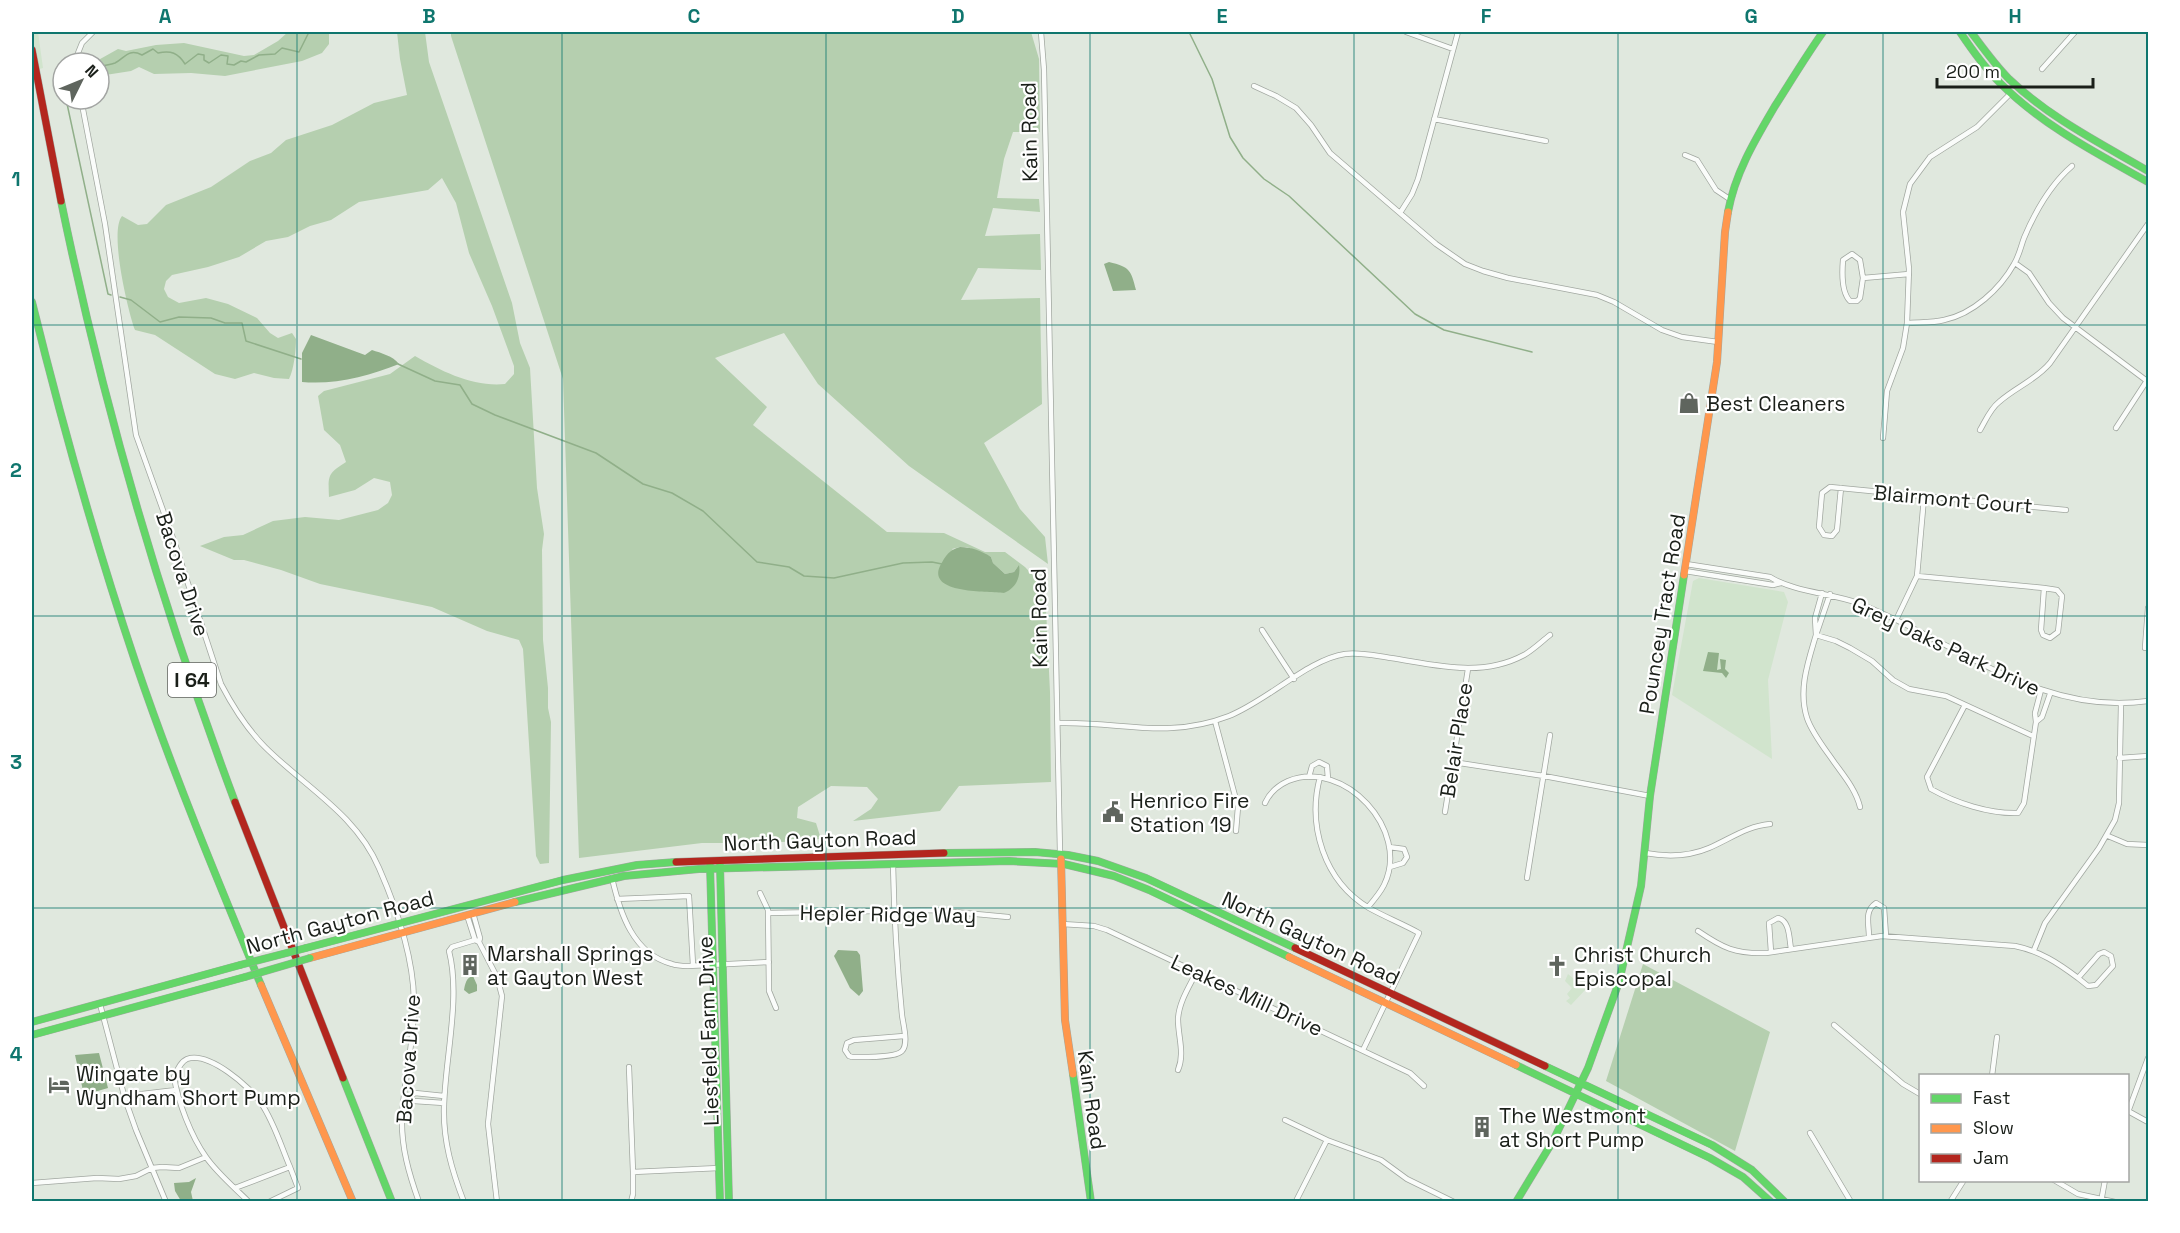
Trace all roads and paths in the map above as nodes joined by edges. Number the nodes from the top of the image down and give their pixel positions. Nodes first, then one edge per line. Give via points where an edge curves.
1 (93, 32) edge
2 (1041, 32) edge
3 (1406, 32) edge
4 (1458, 32) edge
5 (1823, 32) edge
6 (1960, 32) edge
7 (1971, 32) edge
8 (2075, 32) edge
9 (1453, 49) junction
10 (32, 50) edge
11 (79, 51) edge
12 (2042, 69) dead end
13 (1254, 86) dead end
14 (2010, 94) junction
15 (83, 111) edge
16 (1434, 119) junction
17 (1546, 141) dead end
18 (1685, 154) dead end
19 (2072, 166) dead end
20 (2148, 171) edge
21 (2148, 182) edge
22 (1731, 200) junction
23 (1400, 213) junction
24 (2148, 224) edge
25 (2015, 263) junction
26 (1909, 274) junction
27 (1863, 278) junction
28 (32, 302) edge
29 (1908, 323) junction
30 (2076, 328) junction
31 (1718, 342) junction
32 (2148, 380) edge
33 (2116, 428) dead end
34 (1980, 430) dead end
35 (1883, 438) dead end
36 (1840, 488) junction
37 (1924, 498) junction
38 (2066, 510) dead end
39 (1685, 567) junction
40 (1917, 576) junction
41 (2044, 588) junction
42 (1822, 592) junction
43 (1830, 594) junction
44 (2148, 608) edge
45 (1896, 620) junction
46 (1262, 630) dead end
47 (1550, 635) dead end
48 (1816, 635) junction
49 (2145, 648) dead end
50 (1468, 669) junction
51 (1294, 679) junction
52 (2041, 690) junction
53 (2050, 694) junction
54 (2148, 701) edge
55 (2121, 704) junction
56 (1965, 705) junction
57 (1215, 721) junction
58 (2036, 722) junction
59 (1058, 723) junction
60 (1550, 735) dead end
61 (2033, 736) junction
62 (2148, 756) edge
63 (2119, 758) junction
64 (1453, 762) junction
65 (1544, 776) junction
66 (1309, 777) junction
67 (1320, 777) junction
68 (1328, 779) junction
69 (1650, 796) junction
70 (1265, 803) dead end
71 (1860, 807) dead end
72 (1445, 812) dead end
73 (1770, 824) dead end
74 (1236, 831) dead end
75 (2108, 836) junction
76 (2148, 845) edge
77 (1389, 847) junction
78 (1060, 853) junction
79 (1645, 853) junction
80 (710, 860) junction
81 (719, 860) junction
82 (1061, 863) junction
83 (893, 864) junction
84 (1390, 867) junction
85 (710, 869) junction
86 (720, 869) junction
87 (612, 878) junction
88 (1527, 878) dead end
89 (760, 893) dead end
90 (617, 898) junction
91 (1368, 907) junction
92 (895, 911) junction
93 (768, 913) junction
94 (470, 914) junction
95 (1008, 917) dead end
96 (399, 923) junction
97 (1062, 924) junction
98 (1698, 932) dead end
99 (402, 933) junction
100 (1886, 936) junction
101 (1869, 937) junction
102 (477, 941) junction
103 (1791, 949) junction
104 (2034, 950) junction
105 (1771, 952) junction
106 (769, 963) junction
107 (723, 964) junction
108 (693, 965) junction
109 (713, 965) junction
110 (1197, 971) junction
111 (2078, 978) junction
112 (1390, 993) junction
113 (1385, 1003) junction
114 (100, 1004) junction
115 (776, 1008) dead end
116 (103, 1015) junction
117 (32, 1022) edge
118 (1834, 1025) dead end
119 (32, 1035) edge
120 (904, 1036) junction
121 (1997, 1037) dead end
122 (1363, 1050) junction
123 (2148, 1058) edge
124 (629, 1067) dead end
125 (1178, 1070) dead end
126 (1992, 1074) edge
127 (1581, 1082) junction
128 (1424, 1086) dead end
129 (176, 1090) junction
130 (1576, 1093) junction
131 (1919, 1093) edge
132 (431, 1095) junction
133 (444, 1096) junction
134 (407, 1097) junction
135 (125, 1099) junction
136 (430, 1102) junction
137 (444, 1103) junction
138 (2129, 1109) edge
139 (2129, 1112) edge
140 (1285, 1120) dead end
141 (2148, 1122) edge
142 (1810, 1133) dead end
143 (1327, 1140) junction
144 (206, 1157) junction
145 (290, 1167) junction
146 (152, 1168) junction
147 (719, 1168) junction
148 (728, 1168) junction
149 (633, 1172) junction
150 (1963, 1182) edge
151 (2057, 1182) edge
152 (2105, 1182) edge
153 (32, 1183) edge
154 (235, 1188) junction
155 (2101, 1200) edge
156 (1296, 1201) edge
157 (166, 1202) edge
158 (249, 1202) edge
159 (270, 1202) edge
160 (353, 1202) edge
161 (392, 1202) edge
162 (419, 1202) edge
163 (464, 1202) edge
164 (497, 1202) edge
165 (631, 1202) edge
166 (720, 1202) edge
167 (729, 1202) edge
168 (1091, 1202) edge
169 (1454, 1202) edge
170 (1516, 1202) edge
171 (1771, 1202) edge
172 (1785, 1202) edge
173 (1851, 1202) edge
174 (1950, 1202) edge
175 (2115, 1202) edge

1 - 11 street
2 - 59 street, Kain Road
3 - 9 street
4 - 9 street
5 - 22 main road, Pouncey Tract Road via 1752,145
6 - 14 main road
7 - 20 main road via 1993,62 2033,102
8 - 12 street
9 - 16 street
10 - 161 main road, I 64 via 87,321 155,569 222,765
13 - 23 street via 1300,112 1330,153
14 - 21 main road via 2046,123
14 - 26 street via 1977,127 1930,157 1910,184 1903,212
15 - 96 street, Bacova Drive via 102,204 136,435 221,684 266,749 332,804 364,841 379,868
16 - 17 street
16 - 23 street via 1416,185
18 - 22 street via 1697,160 1716,190
19 - 25 street via 2037,212
22 - 31 main road, Pouncey Tract Road via 1725,231
23 - 31 street via 1445,252 1477,269 1597,295 1662,330
24 - 30 street
25 - 29 street via 1992,292 1967,311 1943,321
25 - 30 street via 2029,273 2057,312
26 - 27 street
26 - 29 street
27 - 27 street via 1860,298 1850,301 1843,287 1843,260 1847,256 1852,254 1860,260
28 - 160 main road, I 64 via 87,506 155,714 233,915
29 - 35 street via 1887,391
30 - 32 street
30 - 34 street via 2045,369 2000,401
31 - 39 main road, Pouncey Tract Road
32 - 33 street
36 - 36 street via 1828,488 1822,493 1819,527 1824,535 1832,536 1837,530
36 - 37 street, Blairmont Court
37 - 38 street, Blairmont Court
37 - 40 street
39 - 42 street, Grey Oaks Park Drive
39 - 69 main road, Pouncey Tract Road
40 - 41 street
40 - 45 street
41 - 41 street via 2041,630 2050,638 2058,632 2062,596 2057,590
42 - 43 street, Grey Oaks Park Drive
42 - 48 street via 1815,618
43 - 45 street, Grey Oaks Park Drive
43 - 48 street
44 - 49 street
45 - 52 street, Grey Oaks Park Drive via 2017,682
46 - 51 street
47 - 50 street via 1526,654 1502,665
48 - 56 street via 1850,648 1909,689 1946,696
48 - 71 street via 1805,673 1807,718
50 - 51 street via 1355,653 1324,660
50 - 64 street, Belair Place
51 - 57 street via 1247,708
52 - 53 street, Grey Oaks Park Drive
52 - 58 street
53 - 55 street, Grey Oaks Park Drive
53 - 58 street via 2042,717
54 - 55 street, Grey Oaks Park Drive
55 - 63 street
56 - 61 street
56 - 61 street via 1927,777 1931,789 1946,797 2002,813 2018,813 2024,803
57 - 59 street via 1159,730
57 - 74 street via 1238,807
58 - 61 street
59 - 78 street, Kain Road
60 - 65 street
62 - 63 street
63 - 75 street via 2119,802
64 - 65 street
64 - 72 street, Belair Place
65 - 69 street
65 - 88 street
66 - 67 street
66 - 68 street via 1312,766 1319,762 1327,766
66 - 70 street via 1280,784
67 - 68 street
67 - 91 street via 1315,802 1319,843 1338,881
68 - 77 street via 1369,805 1380,820
69 - 79 main road, Pouncey Tract Road
73 - 79 street via 1750,827 1687,855
75 - 76 street via 2127,844
75 - 104 street via 2045,923
77 - 84 street
77 - 84 street via 1404,849 1407,857 1403,863
78 - 81 main road, North Gayton Road via 1008,851
78 - 82 main road, Kain Road
78 - 112 main road, North Gayton Road via 1094,858 1129,871
79 - 127 main road, Pouncey Tract Road via 1633,925 1618,982
80 - 81 main road, North Gayton Road
80 - 85 main road, Liesfeld Farm Drive
80 - 96 main road, North Gayton Road via 599,871
81 - 86 main road, Liesfeld Farm Drive
82 - 83 main road, North Gayton Road via 1030,860
82 - 97 main road, Kain Road
82 - 113 main road, North Gayton Road via 1091,868 1133,883
83 - 86 main road, North Gayton Road
83 - 92 street
84 - 91 street via 1385,884
85 - 86 main road, North Gayton Road
85 - 87 main road, North Gayton Road
85 - 109 main road, Liesfeld Farm Drive
86 - 107 main road, Liesfeld Farm Drive
87 - 90 street
87 - 94 main road, North Gayton Road
89 - 93 street
90 - 108 street via 632,935 644,948 673,965
90 - 108 street via 689,896
91 - 112 street via 1419,933
92 - 93 street, Hepler Ridge Way
92 - 95 street, Hepler Ridge Way via 933,910
92 - 120 street
93 - 106 street
94 - 99 main road, North Gayton Road
94 - 102 street
96 - 99 street, Bacova Drive
96 - 114 main road, North Gayton Road, bridge
97 - 110 street, Leakes Mill Drive via 1107,930
97 - 168 main road, Kain Road via 1066,1037
98 - 105 street via 1722,947 1748,954
99 - 116 main road, North Gayton Road, bridge
99 - 134 street, Bacova Drive via 414,1000
100 - 101 street
100 - 101 street via 1884,908 1876,903 1869,908
100 - 104 street
101 - 103 street
102 - 133 street via 448,951 454,981
102 - 164 street via 497,977 502,996 488,1113
103 - 105 street
103 - 105 street via 1786,922 1778,918 1769,923
104 - 111 street
106 - 107 street
106 - 115 street via 770,995
107 - 109 street
107 - 148 main road, Liesfeld Farm Drive
108 - 109 street
109 - 147 main road, Liesfeld Farm Drive
110 - 122 street, Leakes Mill Drive
110 - 125 street via 1180,1008 1182,1055
111 - 111 street via 2088,986 2096,985 2113,966 2111,956 2099,954
112 - 113 street
112 - 127 main road, North Gayton Road
113 - 122 street
113 - 130 main road, North Gayton Road
114 - 116 street
114 - 117 main road, North Gayton Road
116 - 119 main road, North Gayton Road
116 - 135 street
118 - 131 street
120 - 120 street via 904,1048 896,1055 852,1058 845,1050 847,1043 854,1040
121 - 126 street
122 - 128 street, Leakes Mill Drive via 1414,1075
123 - 138 street
124 - 149 street
127 - 130 main road, Pouncey Tract Road
127 - 172 main road, North Gayton Road via 1729,1154 1760,1176
129 - 135 street
129 - 144 street
129 - 145 street via 174,1077 181,1063 188,1059 207,1061 231,1075 262,1104
130 - 170 main road, Pouncey Tract Road
130 - 171 main road, North Gayton Road via 1728,1167
132 - 133 street
132 - 134 street
132 - 136 street
133 - 137 street
134 - 136 street
134 - 162 street, Bacova Drive via 402,1118 405,1155
135 - 146 street
136 - 137 street
137 - 163 street via 448,1154
139 - 141 street
140 - 143 street
142 - 173 street
143 - 156 street
143 - 169 street via 1381,1160 1407,1179
144 - 146 street via 179,1168
144 - 154 street
145 - 154 street
145 - 159 street via 298,1188
146 - 153 street via 119,1179
146 - 157 street
147 - 148 street
147 - 149 street
147 - 166 main road, Liesfeld Farm Drive
148 - 167 main road, Liesfeld Farm Drive
149 - 165 street
150 - 174 street
151 - 155 street
152 - 155 street
154 - 158 street
155 - 175 street

